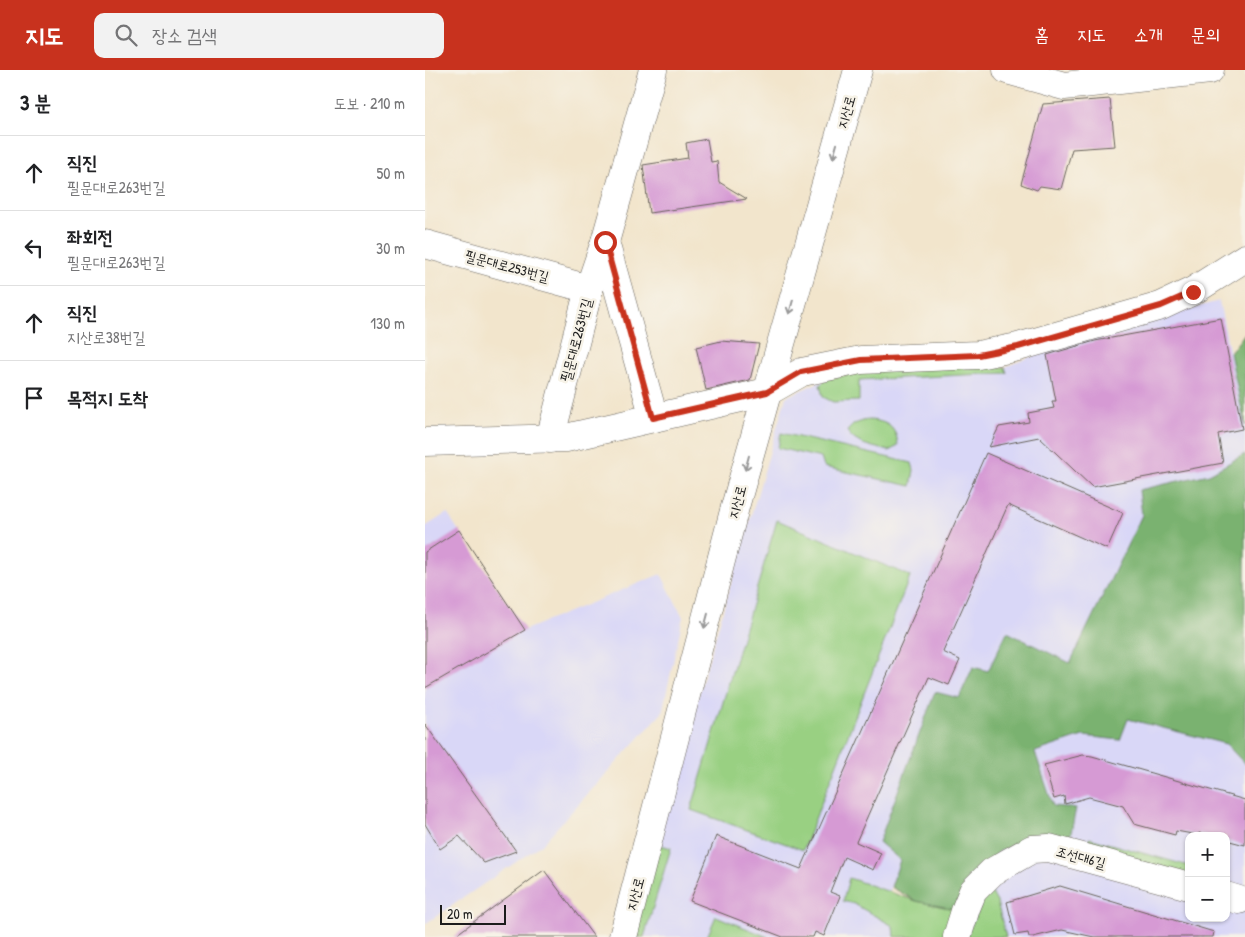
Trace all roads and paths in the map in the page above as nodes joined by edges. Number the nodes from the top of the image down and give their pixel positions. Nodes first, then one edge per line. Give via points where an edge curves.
1 (653, 70) edge
2 (858, 70) edge
3 (1007, 70) edge
4 (1210, 70) edge
5 (605, 242) junction
6 (425, 244) edge
7 (1245, 258) edge
8 (589, 289) junction
9 (767, 392) junction
10 (653, 418) junction
11 (550, 438) junction
12 (425, 442) edge
13 (1185, 885) edge
14 (623, 937) edge
15 (957, 937) edge

1 - 5 street, 필문대로263번길
2 -> 9 street, 지산로
3 - 4 street via 1064,86
5 - 8 street, 필문대로263번길
5 - 10 street
6 - 8 street, 필문대로253번길
7 - 9 street via 1193,292 1161,306 1018,347 978,355 861,360 801,372
8 - 11 street, 필문대로263번길
9 - 10 street
9 -> 14 street, 지산로
10 - 11 street via 566,438
11 - 12 street
13 - 15 street, 조선대6길 via 1049,848 1032,849 992,872 973,891

